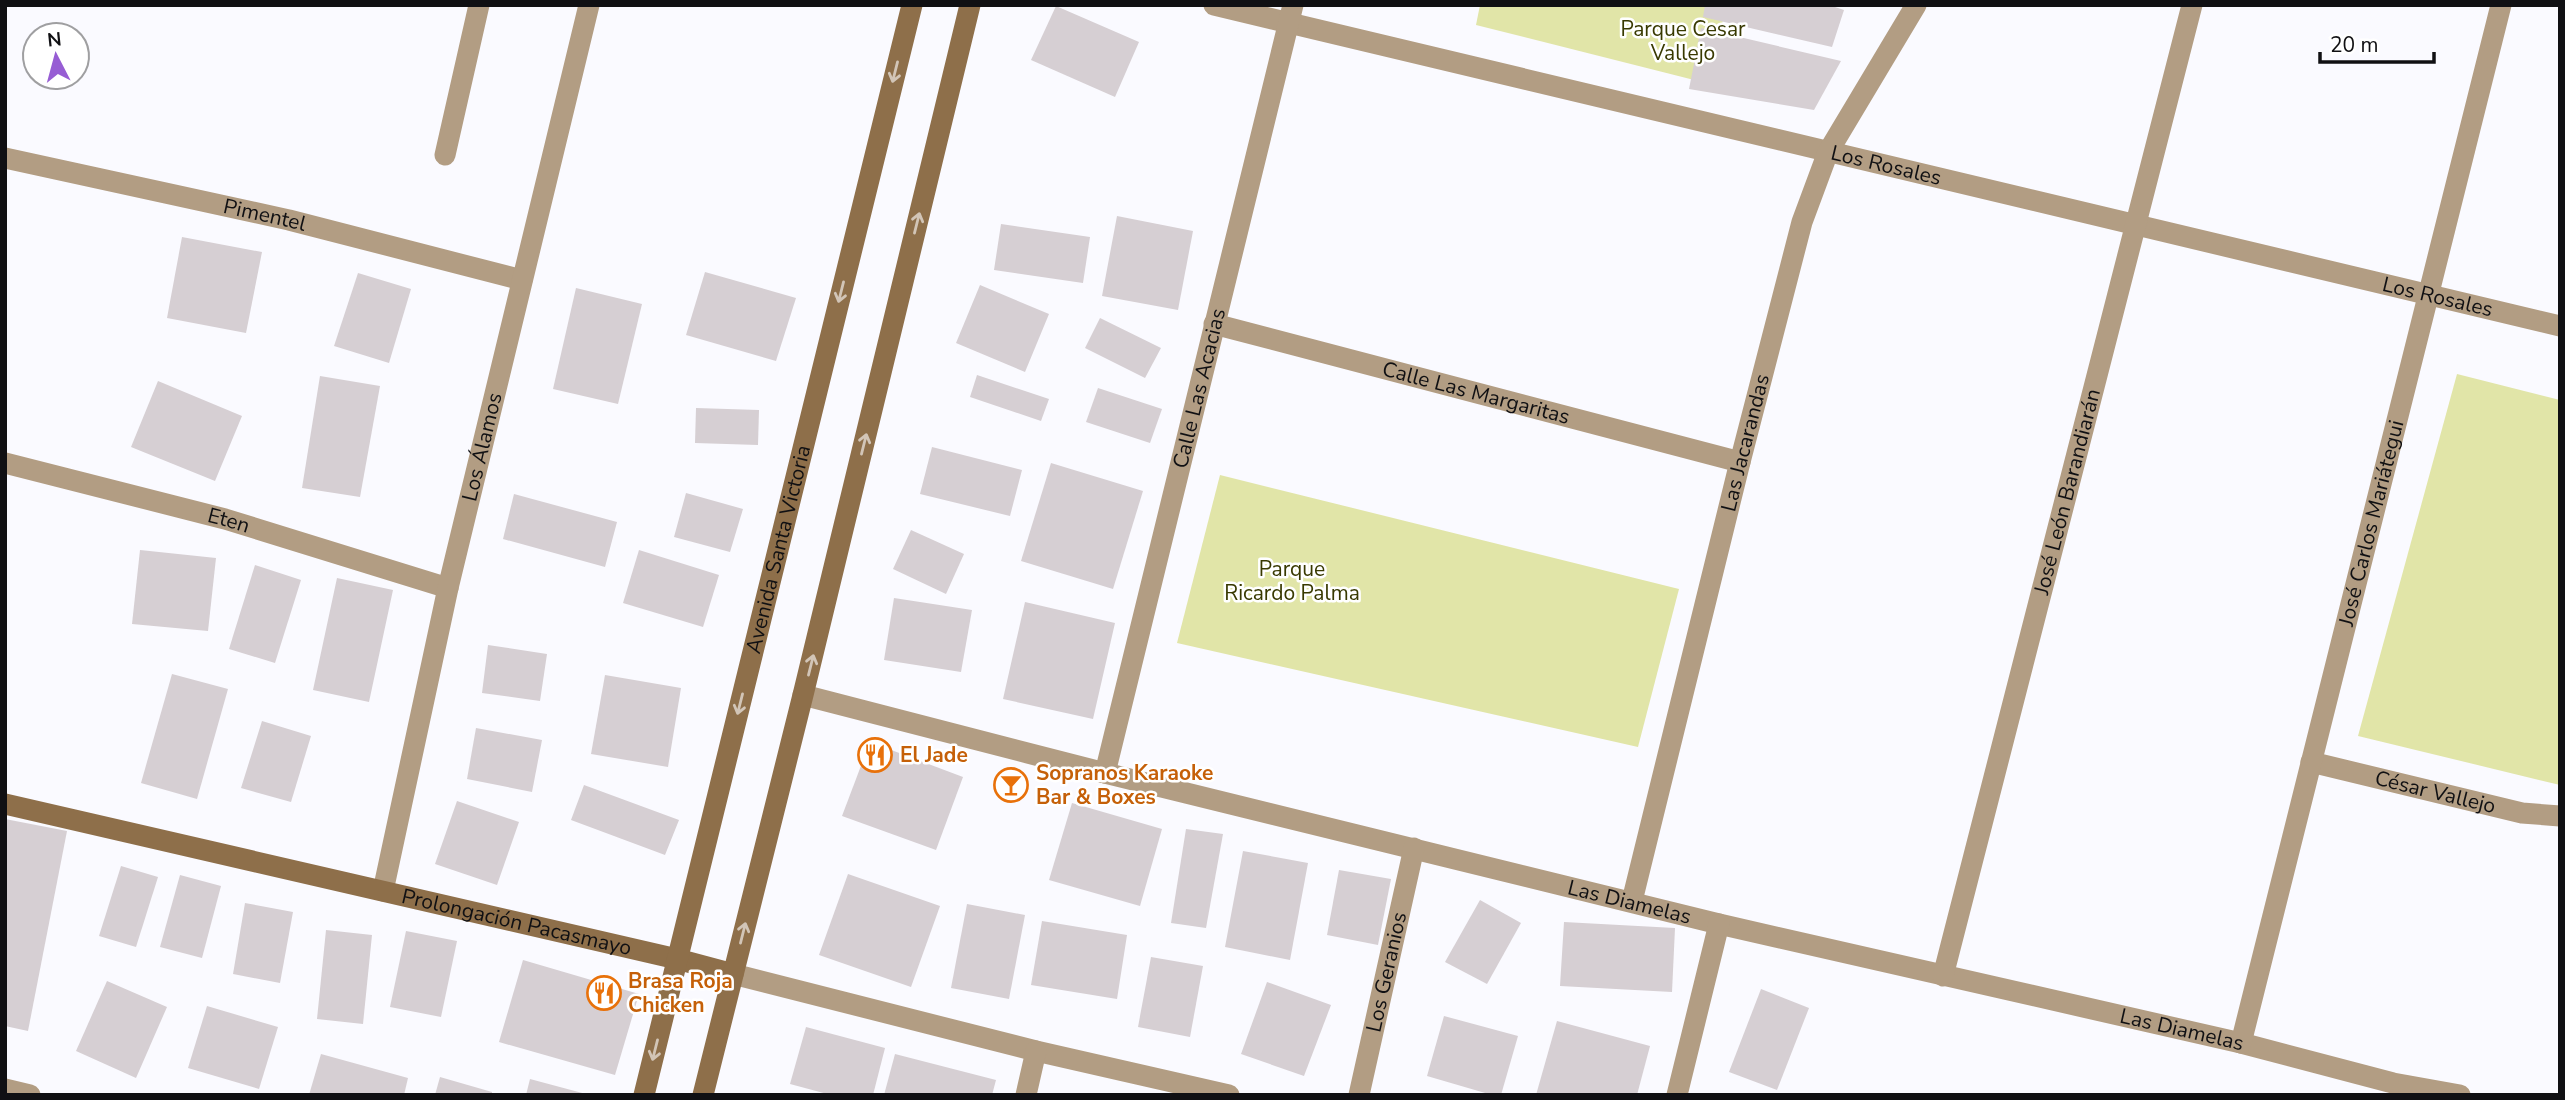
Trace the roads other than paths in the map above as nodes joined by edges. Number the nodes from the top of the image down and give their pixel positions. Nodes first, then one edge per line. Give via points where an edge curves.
1 (479, 5) edge
2 (589, 5) edge
3 (912, 5) edge
4 (970, 5) edge
5 (1214, 5) edge
6 (1916, 5) edge
7 (2192, 5) edge
8 (2501, 5) edge
9 (1291, 14) edge
10 (1828, 152) junction
11 (444, 155) dead end
12 (5, 158) edge
13 (2136, 225) junction
14 (522, 279) junction
15 (2428, 295) junction
16 (1214, 324) junction
17 (2560, 326) edge
18 (1740, 462) junction
19 (5, 463) edge
20 (448, 588) junction
21 (803, 695) junction
22 (2311, 762) junction
23 (1105, 773) junction
24 (5, 804) edge
25 (2560, 816) edge
26 (1414, 848) junction
27 (383, 891) junction
28 (1632, 901) junction
29 (1719, 924) junction
30 (677, 959) junction
31 (733, 974) junction
32 (1943, 976) junction
33 (2241, 1043) junction
34 (1036, 1051) junction
35 (5, 1089) edge
36 (2390, 1089) edge
37 (30, 1095) edge
38 (644, 1095) edge
39 (703, 1095) edge
40 (1026, 1095) edge
41 (1229, 1095) edge
42 (1359, 1095) edge
43 (1677, 1095) edge
44 (2460, 1095) edge

1 - 11 street
2 - 14 street, Los Álamos
3 -> 30 main road, Avenida Santa Victoria
21 -> 4 main road
5 - 9 street, Los Rosales
6 - 10 street, Las Jacarandas
7 - 13 street, José León Barandiarán
8 - 15 street, José Carlos Mariátegui
9 - 10 street, Los Rosales
9 - 16 street, Calle Las Acacias
10 - 13 street, Los Rosales
10 - 18 street, Las Jacarandas via 1802,222
12 - 14 street, Pimentel via 289,220
13 - 15 street, Los Rosales
13 - 32 street, José León Barandiarán
14 - 20 street, Los Álamos
15 - 17 street, Los Rosales
15 - 22 street, José Carlos Mariátegui
16 - 18 street, Calle Las Margaritas
16 - 23 street, Calle Las Acacias
18 - 28 street, Las Jacarandas
19 - 20 street, Eten via 225,519
20 - 27 street, Los Álamos
21 - 23 street, Las Diamelas
31 -> 21 main road
22 - 25 street, César Vallejo via 2522,813
22 - 33 street, José Carlos Mariátegui
23 - 26 street, Las Diamelas
24 - 27 main road, Prolongación Pacasmayo
26 - 28 street, Las Diamelas
26 - 42 street, Los Geranios
27 - 30 main road, Prolongación Pacasmayo
28 - 29 street, Las Diamelas
29 - 32 street, Las Diamelas
29 - 43 street
30 - 31 main road, Prolongación Pacasmayo
30 -> 38 main road, Avenida Santa Victoria
31 - 34 street, Prolongación Pacasmayo
31 - 39 main road
32 - 33 street, Las Diamelas
33 - 36 street, Las Diamelas
34 - 40 street
34 - 41 street, Prolongación Pacasmayo
35 - 37 street
36 - 44 street, Las Diamelas

